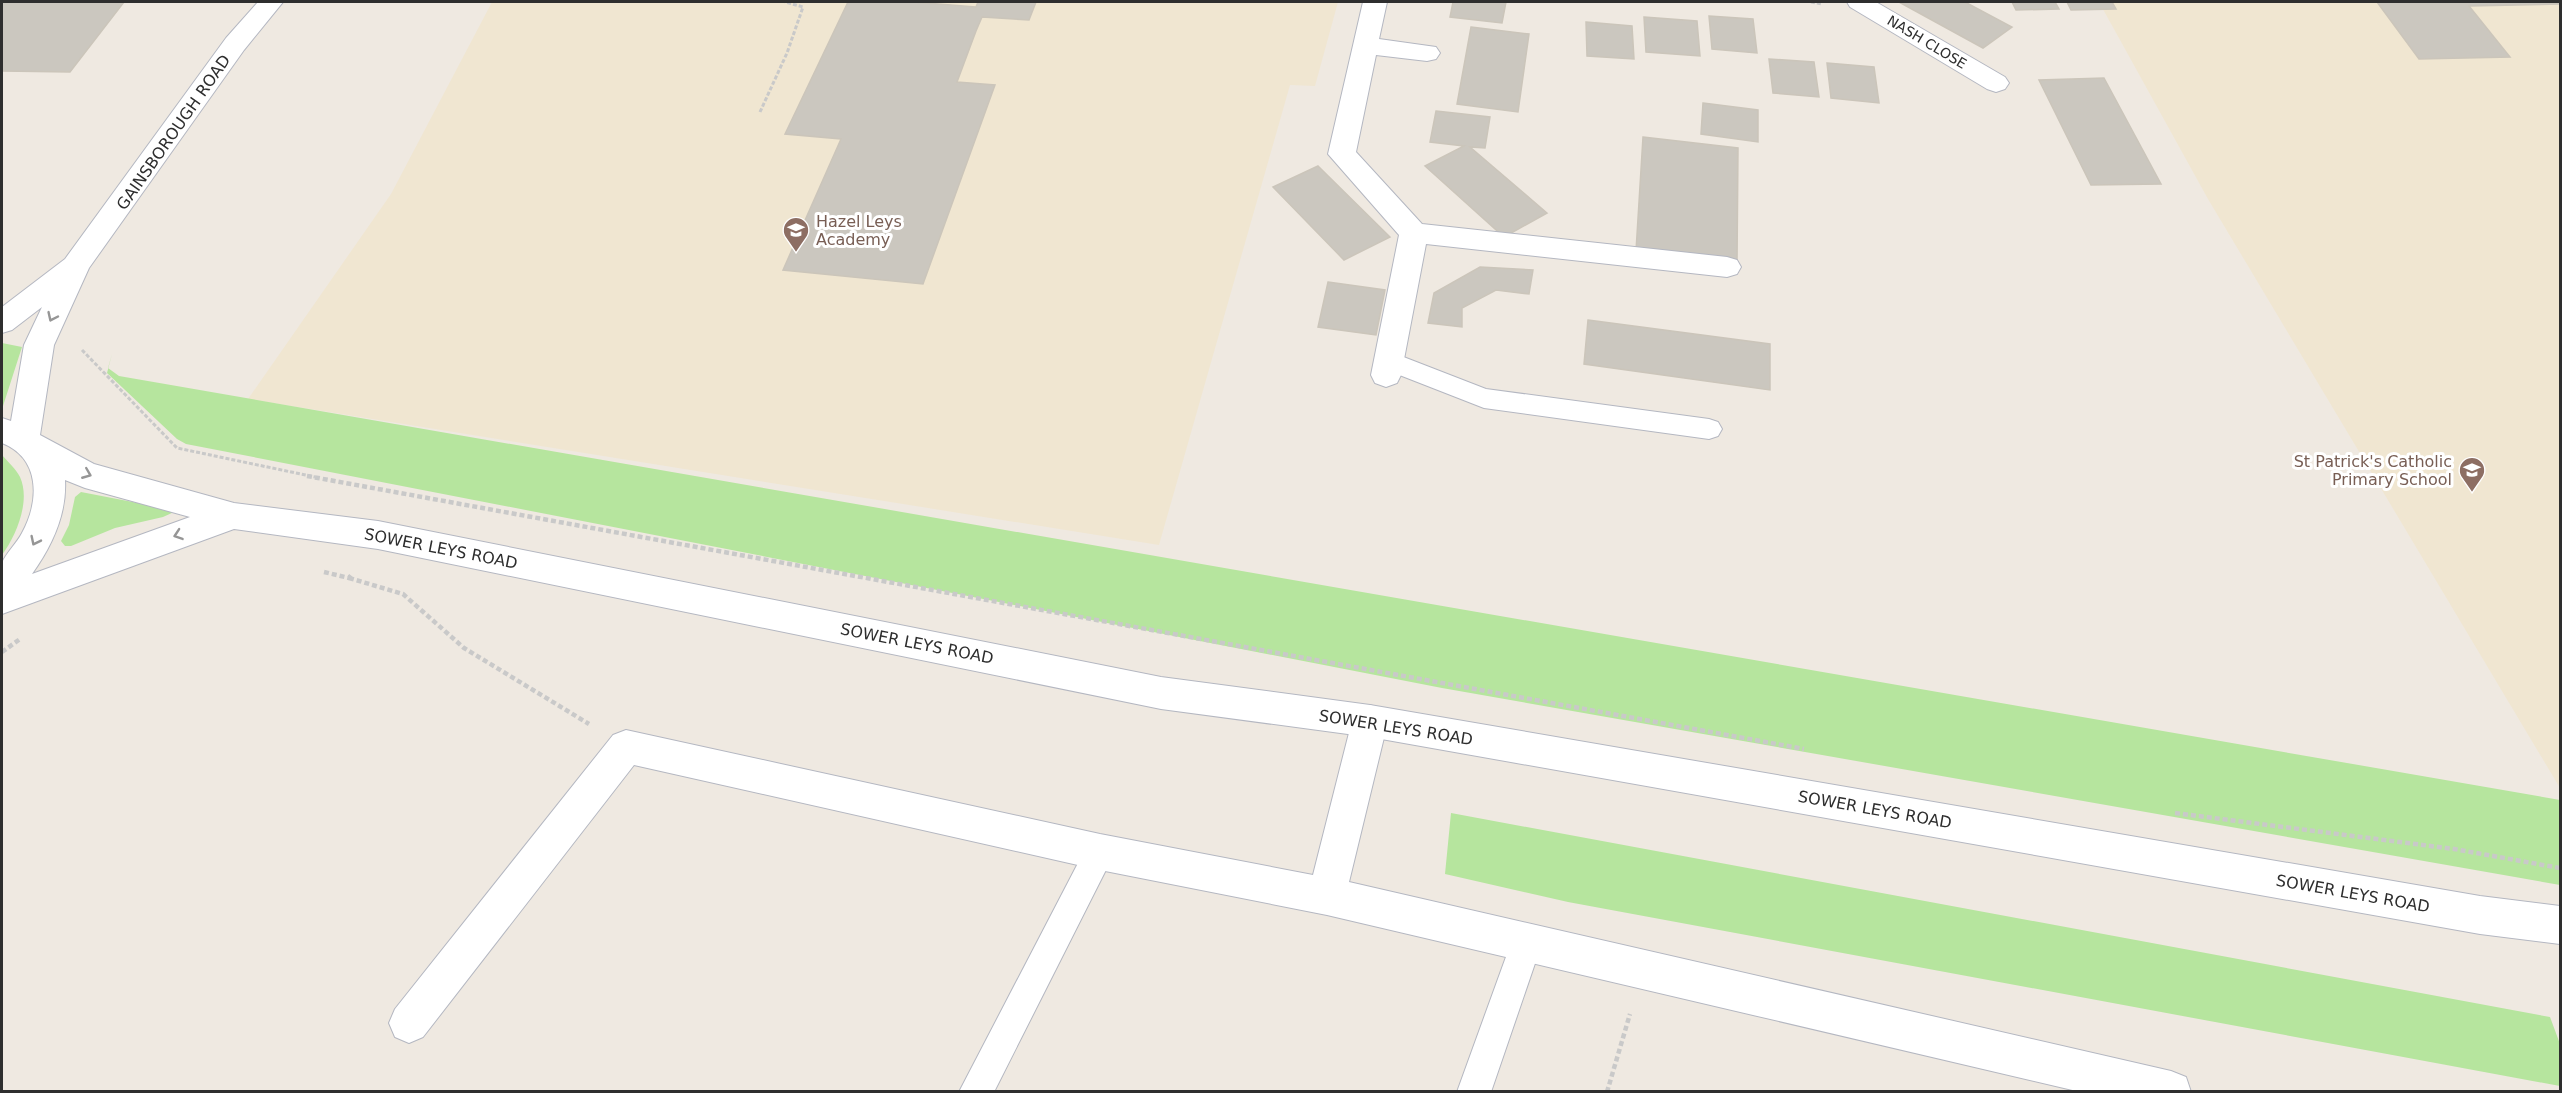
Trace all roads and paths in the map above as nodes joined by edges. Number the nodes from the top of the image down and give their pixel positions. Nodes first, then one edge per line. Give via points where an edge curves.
1 (271, 2) edge
2 (785, 2) edge
3 (1375, 2) edge
4 (1859, 2) edge
5 (1365, 46) junction
6 (1428, 53) dead end
7 (1996, 83) dead end
8 (760, 112) dead end
9 (1413, 233) junction
10 (77, 264) junction
11 (1727, 267) dead end
12 (2, 322) edge
13 (82, 350) dead end
14 (1387, 367) joint
15 (1709, 429) dead end
16 (20, 439) edge
17 (234, 516) junction
18 (349, 578) dead end
19 (2, 587) edge
20 (2, 600) edge
21 (1370, 722) junction
22 (626, 747) junction
23 (1810, 750) dead end
24 (2163, 811) dead end
25 (1100, 852) junction
26 (2560, 868) edge
27 (1327, 896) junction
28 (2560, 925) edge
29 (1526, 943) junction
30 (1643, 970) junction
31 (409, 1023) dead end
32 (976, 1092) edge
33 (1474, 1092) edge
34 (1607, 1092) edge
35 (2171, 1092) edge

1 - 10 street, GAINSBOROUGH ROAD via 235,44
2 - 8 path via 803,7
3 - 5 street
4 - 7 street, NASH CLOSE
5 - 6 street
5 - 9 street via 1342,154
9 - 11 street
9 - 14 street
10 - 12 street, GAINSBOROUGH ROAD
10 -> 16 street, GAINSBOROUGH ROAD via 39,345
13 - 23 path via 177,448 303,475
14 - 15 lane via 1484,398
16 -> 17 street, SOWER LEYS ROAD via 86,475
16 -> 19 street via 50,474 50,508 34,546
17 -> 20 street, SOWER LEYS ROAD
17 - 21 street, SOWER LEYS ROAD via 378,535 1161,693
18 - 22 path via 403,594 464,648
21 - 27 street
21 - 28 street, SOWER LEYS ROAD via 2468,913
22 - 25 street
22 - 31 street
24 - 26 path via 2454,849
25 - 27 street
25 - 32 lane
27 - 29 street
29 - 30 street
29 - 33 lane
30 - 34 path
30 - 35 street

